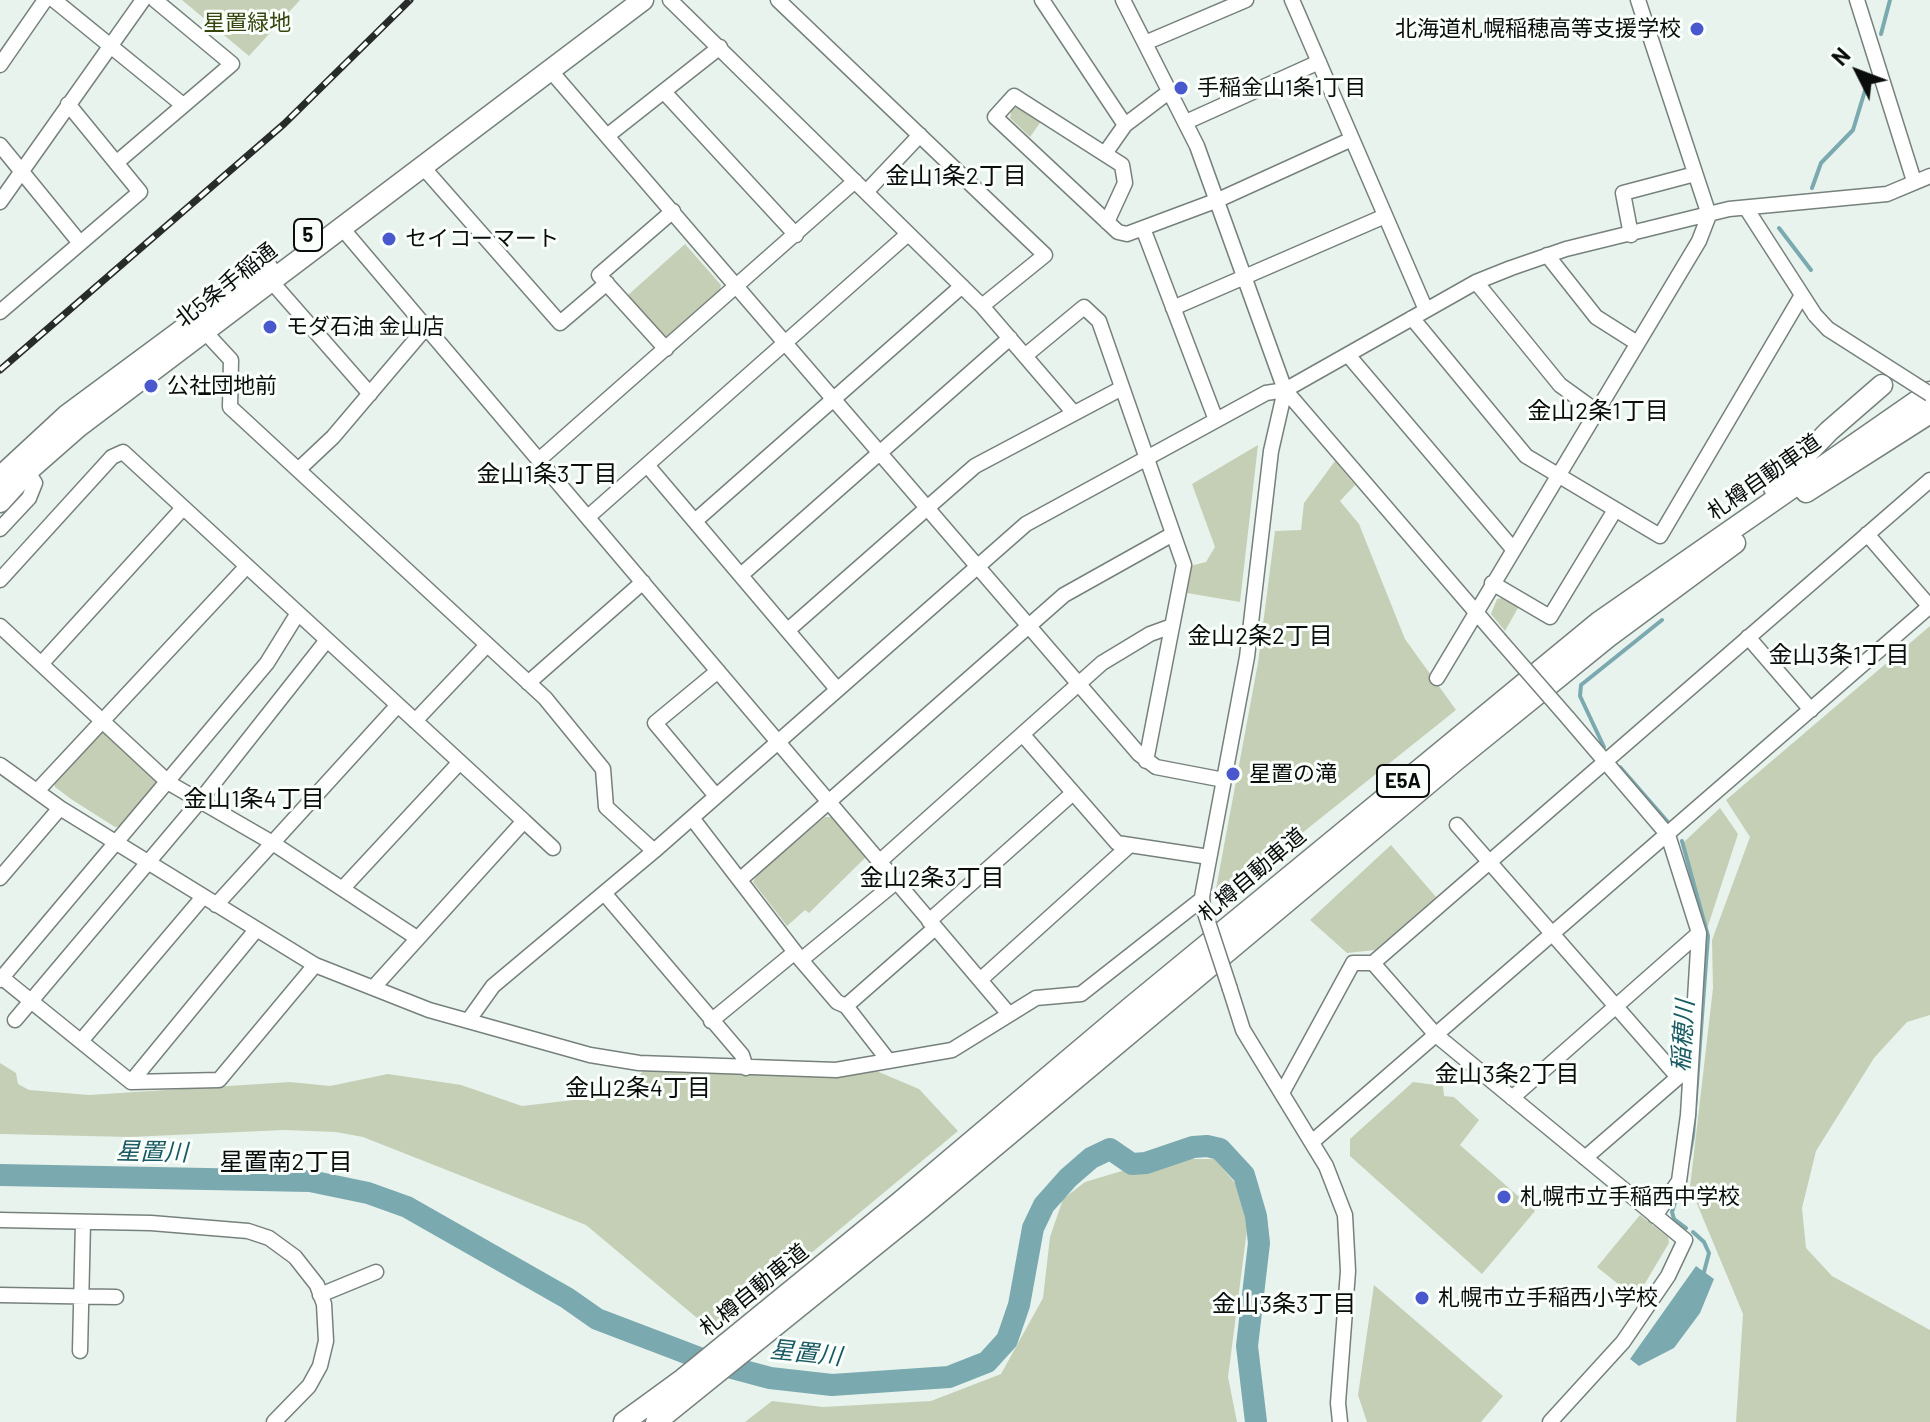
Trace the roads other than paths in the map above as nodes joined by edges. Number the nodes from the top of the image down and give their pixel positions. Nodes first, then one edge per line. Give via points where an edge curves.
1 (45, 0) edge
2 (54, 0) edge
3 (143, 0) edge
4 (155, 0) edge
5 (621, 0) edge
6 (643, 0) edge
7 (670, 0) edge
8 (778, 0) edge
9 (1042, 0) edge
10 (1123, 0) edge
11 (1246, 0) edge
12 (1292, 0) edge
13 (1638, 0) edge
14 (1857, 0) edge
15 (1213, 6) edge
16 (1145, 43) junction
17 (111, 44) junction
18 (720, 47) junction
19 (1319, 62) junction
20 (0, 65) edge
21 (550, 70) junction
22 (1170, 91) junction
23 (665, 93) junction
24 (68, 104) junction
25 (183, 105) junction
26 (1186, 122) junction
27 (1125, 125) junction
28 (920, 135) junction
29 (607, 136) junction
30 (1352, 139) junction
31 (0, 145) edge
32 (1106, 152) junction
33 (116, 163) junction
34 (422, 166) junction
35 (22, 170) junction
36 (1695, 174) junction
37 (1930, 176) edge
38 (1914, 181) junction
39 (861, 186) junction
40 (1218, 200) junction
41 (0, 202) edge
42 (1746, 208) junction
43 (673, 211) junction
44 (1709, 215) junction
45 (1385, 216) junction
46 (1107, 222) junction
47 (341, 227) junction
48 (1144, 231) junction
49 (908, 234) junction
50 (796, 235) junction
51 (1631, 235) junction
52 (80, 243) junction
53 (1547, 255) junction
54 (1246, 278) junction
55 (271, 281) junction
56 (1476, 282) junction
57 (607, 283) junction
58 (962, 286) junction
59 (736, 287) junction
60 (1802, 295) junction
61 (982, 306) junction
62 (1173, 308) junction
63 (1426, 310) junction
64 (0, 312) edge
65 (1412, 318) junction
66 (428, 325) junction
67 (206, 333) junction
68 (1010, 338) junction
69 (1637, 343) junction
70 (784, 344) junction
71 (666, 349) junction
72 (1026, 355) junction
73 (1348, 355) junction
74 (1882, 385) dead end
75 (1122, 388) junction
76 (1285, 390) junction
77 (1930, 393) edge
78 (370, 394) junction
79 (832, 400) junction
80 (1596, 411) junction
81 (1073, 412) junction
82 (1930, 413) edge
83 (1216, 420) junction
84 (880, 454) junction
85 (541, 458) junction
86 (1147, 458) junction
87 (23, 464) junction
88 (647, 465) junction
89 (298, 470) junction
90 (1557, 476) junction
91 (0, 477) edge
92 (1930, 480) edge
93 (0, 502) edge
94 (183, 508) junction
95 (926, 509) junction
96 (1615, 510) junction
97 (588, 517) junction
98 (695, 521) junction
99 (1740, 523) junction
100 (0, 529) edge
101 (1173, 534) junction
102 (1867, 534) junction
103 (1513, 549) junction
104 (247, 566) junction
105 (975, 566) junction
106 (741, 575) junction
107 (0, 580) edge
108 (643, 582) junction
109 (1492, 583) junction
110 (1930, 607) edge
111 (1475, 612) junction
112 (298, 613) junction
113 (0, 626) edge
114 (1028, 626) junction
115 (1172, 626) junction
116 (788, 630) junction
117 (1748, 637) junction
118 (327, 640) junction
119 (487, 645) junction
120 (41, 664) junction
121 (718, 671) junction
122 (1437, 678) dead end
123 (528, 683) junction
124 (1079, 685) junction
125 (837, 689) junction
126 (398, 705) junction
127 (1811, 710) junction
128 (415, 721) junction
129 (102, 722) junction
130 (1023, 735) junction
131 (778, 742) junction
132 (1146, 761) junction
133 (1605, 761) junction
134 (460, 762) junction
135 (2, 770) edge
136 (1224, 780) junction
137 (169, 783) junction
138 (37, 791) junction
139 (1073, 793) junction
140 (716, 796) junction
141 (199, 802) junction
142 (829, 803) junction
143 (60, 808) junction
144 (692, 818) junction
145 (524, 821) junction
146 (1457, 825) dead end
147 (1668, 835) junction
148 (271, 842) junction
149 (117, 844) junction
150 (1130, 845) junction
151 (553, 848) dead end
152 (654, 851) junction
153 (1209, 857) junction
154 (879, 862) junction
155 (1489, 862) junction
156 (148, 863) junction
157 (0, 878) edge
158 (742, 878) junction
159 (896, 882) junction
160 (343, 888) junction
161 (604, 893) junction
162 (210, 901) junction
163 (1203, 905) junction
164 (932, 924) junction
165 (256, 930) junction
166 (1699, 933) junction
167 (1552, 935) junction
168 (417, 938) junction
169 (798, 956) junction
170 (1373, 963) junction
171 (315, 965) junction
172 (1, 978) edge
173 (980, 980) junction
174 (373, 988) junction
175 (31, 1001) junction
176 (846, 1006) junction
177 (1615, 1008) junction
178 (1008, 1013) junction
179 (15, 1020) dead end
180 (468, 1021) junction
181 (711, 1021) junction
182 (1436, 1035) junction
183 (81, 1041) junction
184 (888, 1060) junction
185 (746, 1068) junction
186 (1683, 1072) junction
187 (131, 1082) junction
188 (1282, 1093) junction
189 (1512, 1098) junction
190 (1312, 1142) junction
191 (1585, 1158) junction
192 (1655, 1216) junction
193 (0, 1220) edge
194 (83, 1222) junction
195 (376, 1272) dead end
196 (0, 1295) edge
197 (320, 1295) junction
198 (81, 1296) junction
199 (116, 1297) dead end
200 (80, 1351) dead end
201 (274, 1422) edge
202 (624, 1422) edge
203 (656, 1422) edge
204 (1340, 1422) edge
205 (1550, 1422) edge

1 - 20 street
2 - 17 street
3 - 17 street
4 - 25 street via 232,64
5 - 87 highway, 北5条手稲通 / 5 via 67,415
6 - 21 highway, 北5条手稲通 / 5
7 - 18 street
8 - 28 street
9 - 27 street
10 - 16 street
11 - 15 street
12 - 19 street
13 - 36 street
14 - 38 street
15 - 16 street
16 - 22 street
17 - 24 street
17 - 25 street
18 - 23 street
18 - 39 street
19 - 26 street
19 - 30 street
21 - 29 street
21 - 34 highway, 北5条手稲通 / 5
22 - 26 street
22 - 27 street
23 - 29 street
23 - 50 street
24 - 33 street
24 - 35 street
25 - 33 street
26 - 40 street
27 - 32 street
28 - 39 street
28 - 61 street via 1045,255
29 - 43 street
30 - 40 street
30 - 45 street
31 - 35 street
32 - 46 street via 1125,174
32 - 46 street via 1014,96 995,117
33 - 52 street via 140,192
34 - 47 highway, 北5条手稲通 / 5
34 - 57 street via 560,323
35 - 41 street
35 - 52 street
36 - 44 street
36 - 51 street via 1623,193
37 - 38 street
38 - 42 street via 1887,194
39 - 49 street
39 - 50 street
40 - 48 street
40 - 54 street
42 - 44 street
42 - 60 street
43 - 57 street via 599,275
43 - 59 street
44 - 51 street
44 - 69 street via 1699,241
45 - 54 street
45 - 63 street
46 - 48 street via 1118,232
47 - 55 highway, 北5条手稲通 / 5
47 - 66 street
48 - 62 street
49 - 58 street
49 - 70 street
50 - 59 street
51 - 53 street
52 - 64 street
53 - 56 street
53 - 69 street via 1596,317
54 - 62 street
54 - 76 street
55 - 67 highway, 北5条手稲通 / 5
55 - 78 street
56 - 63 street
56 - 80 street via 1560,385
57 - 71 street
58 - 61 street
58 - 79 street
59 - 70 street
59 - 71 street
60 - 77 street, bridge via 1828,329
60 - 96 street via 1660,536
61 - 68 street
62 - 83 street
63 - 65 street
65 - 73 street
65 - 90 street via 1526,456
66 - 78 street
66 - 85 street
67 - 87 highway, 北5条手稲通 / 5
67 - 89 street via 231,360 230,407
68 - 72 street
68 - 84 street
69 - 80 street
70 - 79 street
70 - 88 street
71 - 85 street
72 - 75 street via 1084,307 1099,321
72 - 81 street
73 - 76 street
73 - 103 street
74 - 99 highway
75 - 81 street
75 - 86 street
76 - 83 street via 1266,393
76 - 111 street
76 - 136 street via 1271,451 1247,657
77 - 99 highway, 札樽自動車道 / E5A
78 - 89 street
79 - 84 street
79 - 98 street
80 - 90 street
81 - 95 street via 975,466
82 - 203 highway, 札樽自動車道 / E5A via 1782,508 1608,637
83 - 86 street
84 - 95 street
84 - 106 street
85 - 97 street
86 - 101 street
86 - 105 street via 1026,524
87 - 91 highway, 北5条手稲通 / 5
87 - 93 highway, 北5条手稲通 / 5
87 - 100 street via 35,483 29,498
88 - 97 street
88 - 98 street
89 - 119 street
90 - 96 street
90 - 103 street
92 - 102 street
94 - 104 street
94 - 107 street via 123,452 112,457
94 - 120 street
95 - 105 street
95 - 116 street
96 - 109 street via 1550,617
97 - 108 street
98 - 106 street
99 - 202 highway, 札樽自動車道 / E5A via 1599,622 900,1202
101 - 114 street via 1064,595
101 - 115 street via 1184,565
102 - 110 street
102 - 117 street
103 - 109 street
104 - 112 street
104 - 129 street
105 - 114 street
105 - 125 street
106 - 116 street
108 - 121 street
108 - 123 street
109 - 111 street
110 - 127 street
111 - 122 street
111 - 133 street, bridge
112 - 118 street
112 - 137 street via 267,663
113 - 120 street
114 - 124 street
114 - 142 street
115 - 124 street via 1102,663
115 - 132 street
116 - 125 street
117 - 127 street
117 - 133 street
118 - 126 street
118 - 141 street
119 - 123 street
119 - 128 street
120 - 129 street
121 - 131 street
121 - 140 street via 655,723
123 - 152 street via 603,769 606,807
124 - 130 street
124 - 132 street
125 - 131 street
126 - 128 street
126 - 148 street
127 - 147 street
128 - 134 street
129 - 137 street
129 - 138 street
130 - 139 street
130 - 154 street
131 - 140 street
131 - 142 street
132 - 136 street
133 - 147 street
133 - 155 street
134 - 145 street
134 - 160 street
135 - 138 street
136 - 153 street
137 - 141 street
137 - 149 street
138 - 143 street
139 - 150 street via 1117,843
139 - 164 street
140 - 144 street
141 - 148 street
141 - 156 street
142 - 154 street
142 - 158 street
143 - 149 street
143 - 157 street
144 - 152 street
144 - 158 street
145 - 151 street
145 - 168 street
146 - 155 street
147 - 166 street
147 - 167 street
148 - 160 street
148 - 162 street
149 - 156 street
149 - 172 street
150 - 153 street
150 - 173 street
152 - 161 street
153 - 163 street
154 - 159 street
155 - 167 street
155 - 170 street
156 - 162 street
156 - 175 street
158 - 169 street
159 - 164 street
159 - 169 street
160 - 168 street
161 - 180 street via 493,986
161 - 181 street
162 - 165 street
162 - 183 street
163 - 178 street via 1081,994 1036,998
163 - 188 street, bridge via 1243,1030
164 - 173 street
164 - 176 street
165 - 171 street
165 - 187 street
166 - 177 street
166 - 186 street
167 - 177 street
167 - 182 street
168 - 174 street
169 - 176 street
169 - 181 street
170 - 182 street
170 - 188 street via 1353,963
171 - 174 street
171 - 187 street via 219,1080
172 - 175 street
173 - 178 street
174 - 180 street
175 - 179 street
175 - 183 street
176 - 184 street
177 - 186 street
177 - 189 street
178 - 184 street via 952,1050
180 - 185 street via 590,1055
181 - 185 street via 742,1055
182 - 189 street
182 - 190 street
183 - 187 street
184 - 185 street via 836,1070
186 - 191 street
186 - 192 street via 1679,1181
188 - 190 street
189 - 191 street
190 - 204 street via 1345,1215 1348,1271
191 - 192 street
192 - 205 street via 1685,1240 1668,1276 1623,1342
193 - 194 street
194 - 197 street via 248,1231 269,1238 295,1257
194 - 198 street
195 - 197 street
196 - 198 street
197 - 201 street via 326,1341 320,1366 309,1386
198 - 199 street
198 - 200 street

